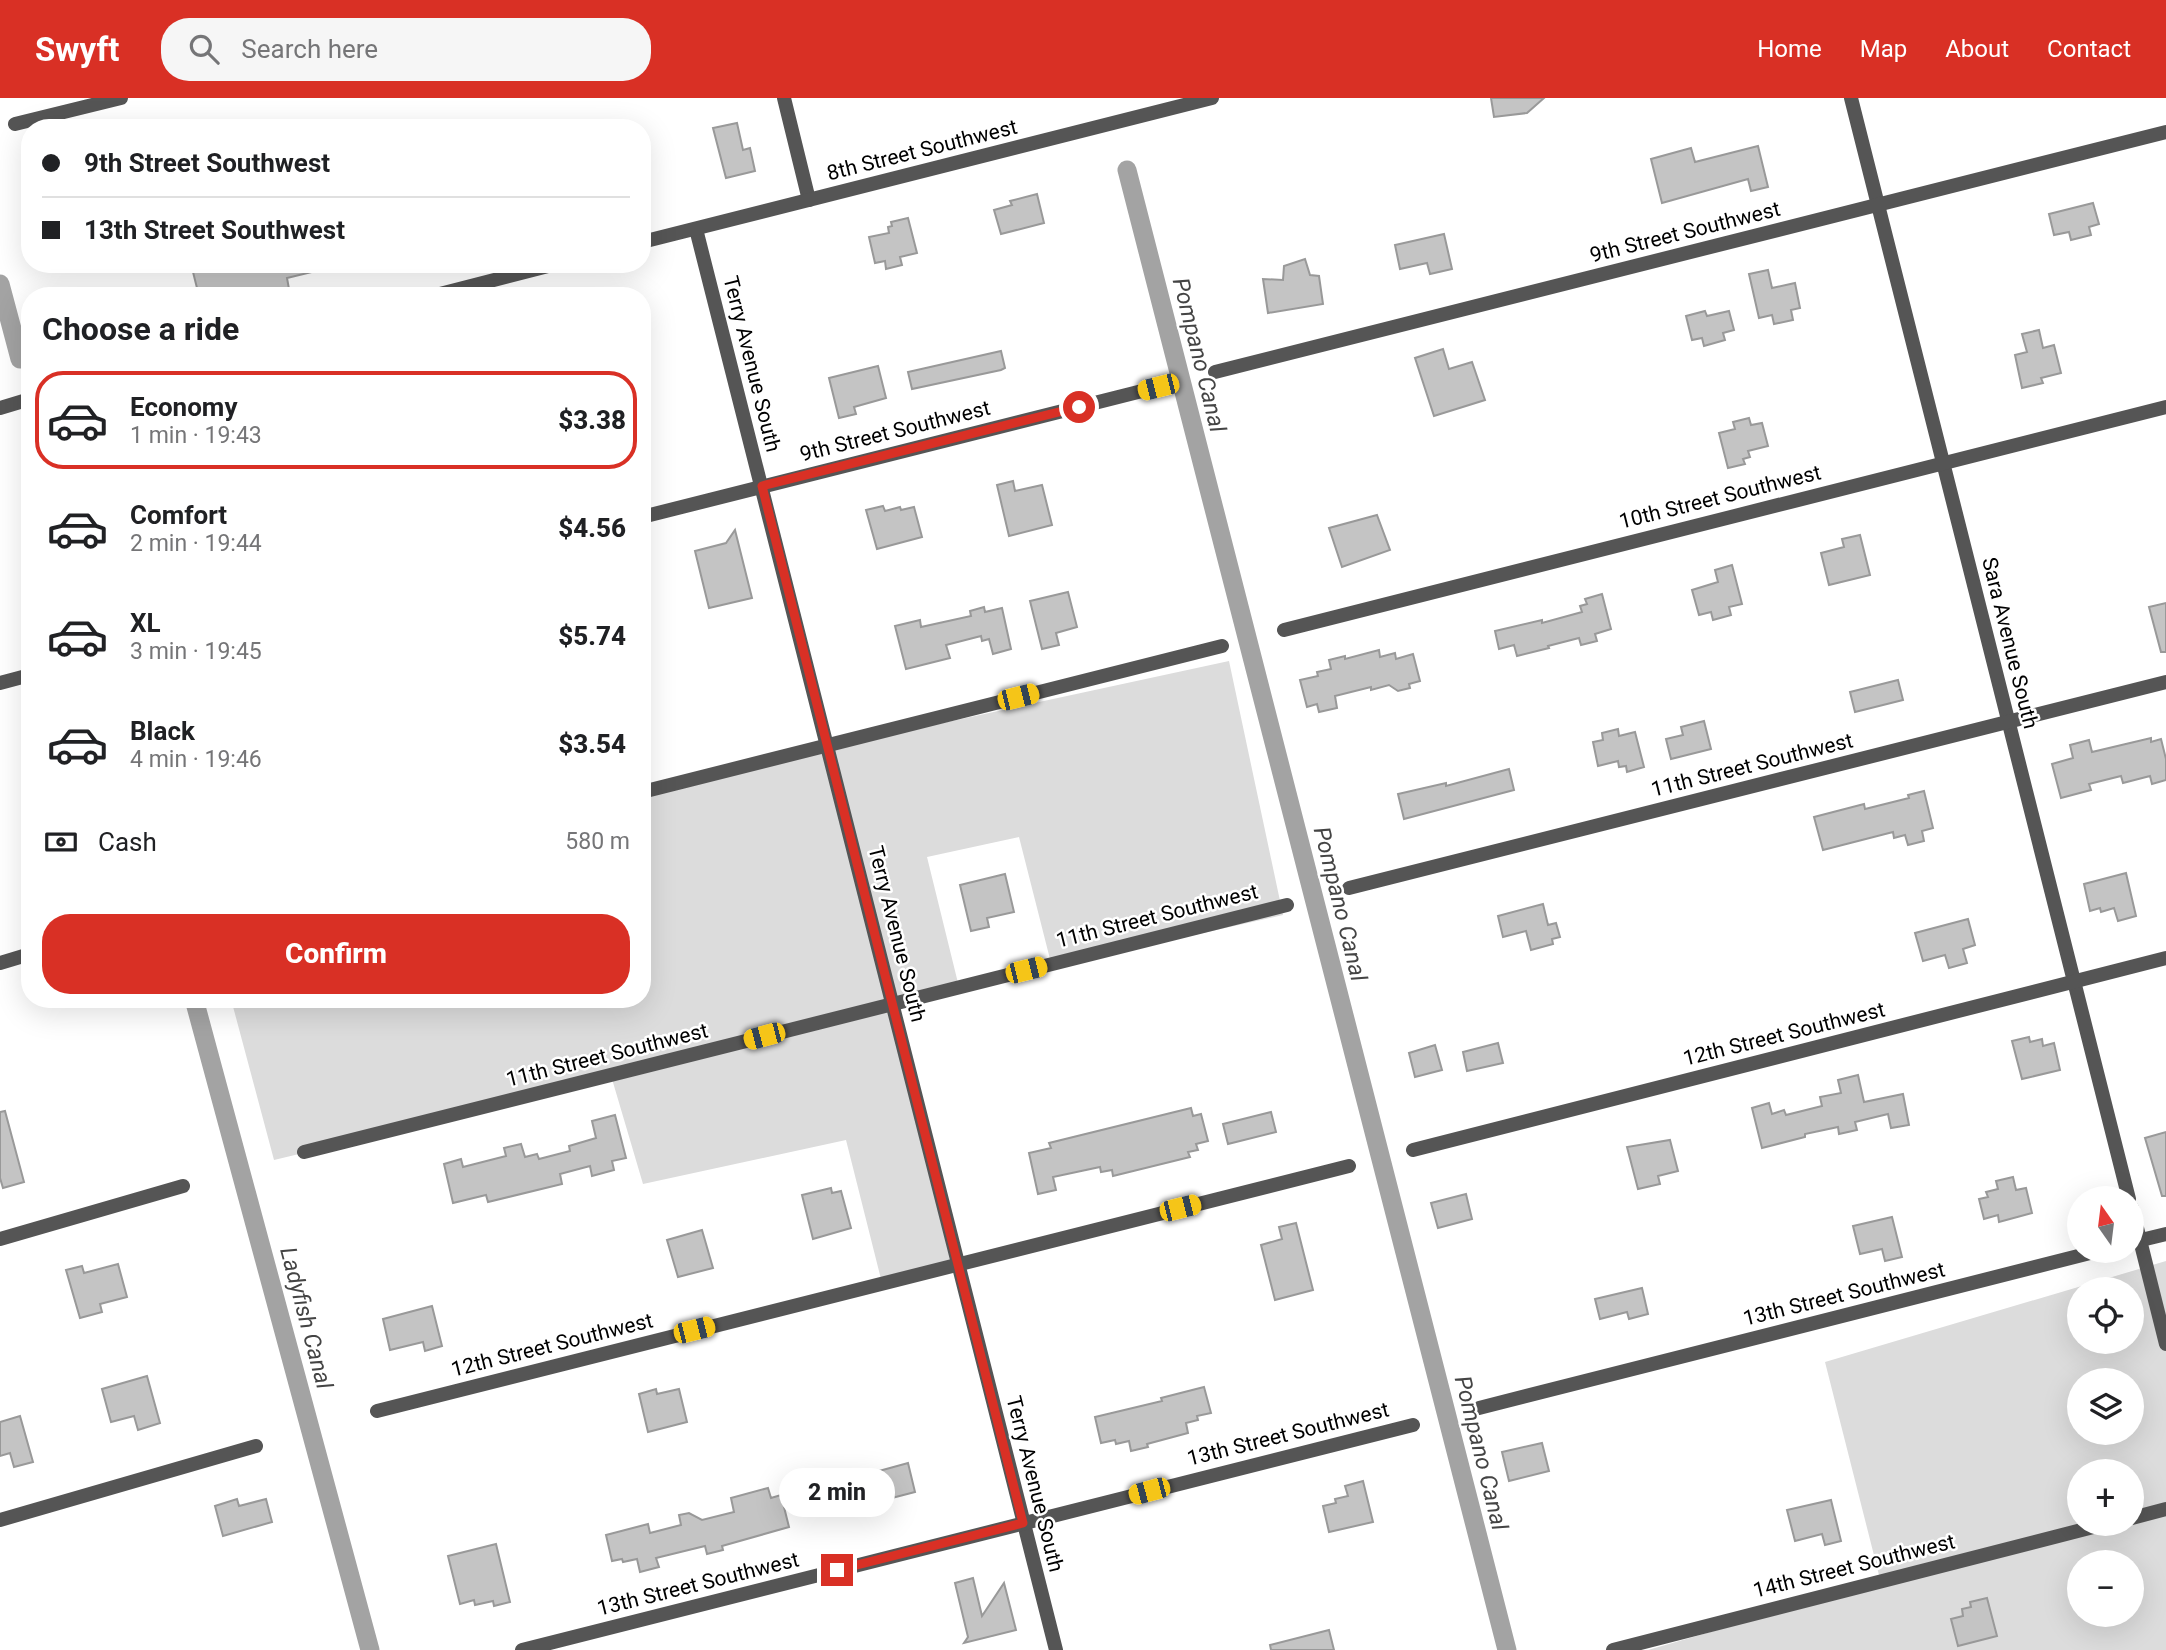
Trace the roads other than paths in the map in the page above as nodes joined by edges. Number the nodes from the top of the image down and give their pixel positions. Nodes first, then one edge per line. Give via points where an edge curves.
1 (121, 98) edge
2 (784, 98) edge
3 (1212, 98) edge
4 (1851, 98) edge
5 (35, 119) edge
6 (21, 123) edge
7 (15, 124) dead end
8 (2166, 132) edge
9 (809, 200) junction
10 (1878, 205) junction
11 (696, 229) junction
12 (651, 241) edge
13 (521, 273) edge
14 (467, 287) edge
15 (1215, 372) dead end
16 (1158, 387) dead end
17 (21, 402) edge
18 (2166, 407) edge
19 (0, 408) edge
20 (1943, 463) junction
21 (762, 486) junction
22 (651, 514) edge
23 (1284, 630) dead end
24 (1222, 646) dead end
25 (21, 677) edge
26 (2166, 682) edge
27 (0, 683) edge
28 (2008, 722) junction
29 (826, 746) junction
30 (651, 790) edge
31 (1349, 888) dead end
32 (1287, 905) dead end
33 (21, 956) edge
34 (2166, 958) edge
35 (0, 962) edge
36 (2074, 982) junction
37 (893, 1004) junction
38 (1413, 1150) dead end
39 (304, 1152) dead end
40 (1349, 1166) dead end
41 (183, 1186) dead end
42 (2126, 1186) edge
43 (2166, 1234) edge
44 (0, 1239) edge
45 (2144, 1240) edge
46 (2067, 1259) edge
47 (958, 1264) junction
48 (2142, 1264) edge
49 (2166, 1344) edge
50 (1479, 1408) dead end
51 (377, 1411) dead end
52 (1413, 1424) dead end
53 (256, 1446) dead end
54 (2166, 1509) edge
55 (2144, 1515) edge
56 (0, 1520) edge
57 (1023, 1523) junction
58 (2067, 1534) edge
59 (522, 1650) edge
60 (1056, 1650) edge
61 (1613, 1650) edge

1 - 5 street
2 - 9 street
3 - 9 street, 8th Street Southwest
4 - 10 street, Sara Avenue South
6 - 7 street
8 - 10 street, 9th Street Southwest
9 - 11 street, 8th Street Southwest
10 - 15 street, 9th Street Southwest
10 - 20 street, Sara Avenue South
11 - 12 street, 8th Street Southwest
11 - 21 street, Terry Avenue South
13 - 14 street
16 - 21 street, 9th Street Southwest
17 - 19 street
18 - 20 street, 10th Street Southwest
20 - 23 street, 10th Street Southwest
20 - 28 street, Sara Avenue South
21 - 22 street, 9th Street Southwest
21 - 29 street, Terry Avenue South
24 - 29 street
25 - 27 street
26 - 28 street, 11th Street Southwest
28 - 31 street, 11th Street Southwest
28 - 36 street, Sara Avenue South
29 - 30 street
29 - 37 street, Terry Avenue South
32 - 37 street, 11th Street Southwest
33 - 35 street
34 - 36 street, 12th Street Southwest
36 - 38 street, 12th Street Southwest
36 - 42 street, Sara Avenue South
37 - 39 street, 11th Street Southwest
37 - 47 street, Terry Avenue South
40 - 47 street, 12th Street Southwest
41 - 44 street
43 - 45 street
46 - 50 street, 13th Street Southwest
47 - 51 street, 12th Street Southwest
47 - 57 street, Terry Avenue South
48 - 49 street
52 - 57 street, 13th Street Southwest
53 - 56 street
54 - 55 street
57 - 59 street, 13th Street Southwest
57 - 60 street, Terry Avenue South
58 - 61 street, 14th Street Southwest

